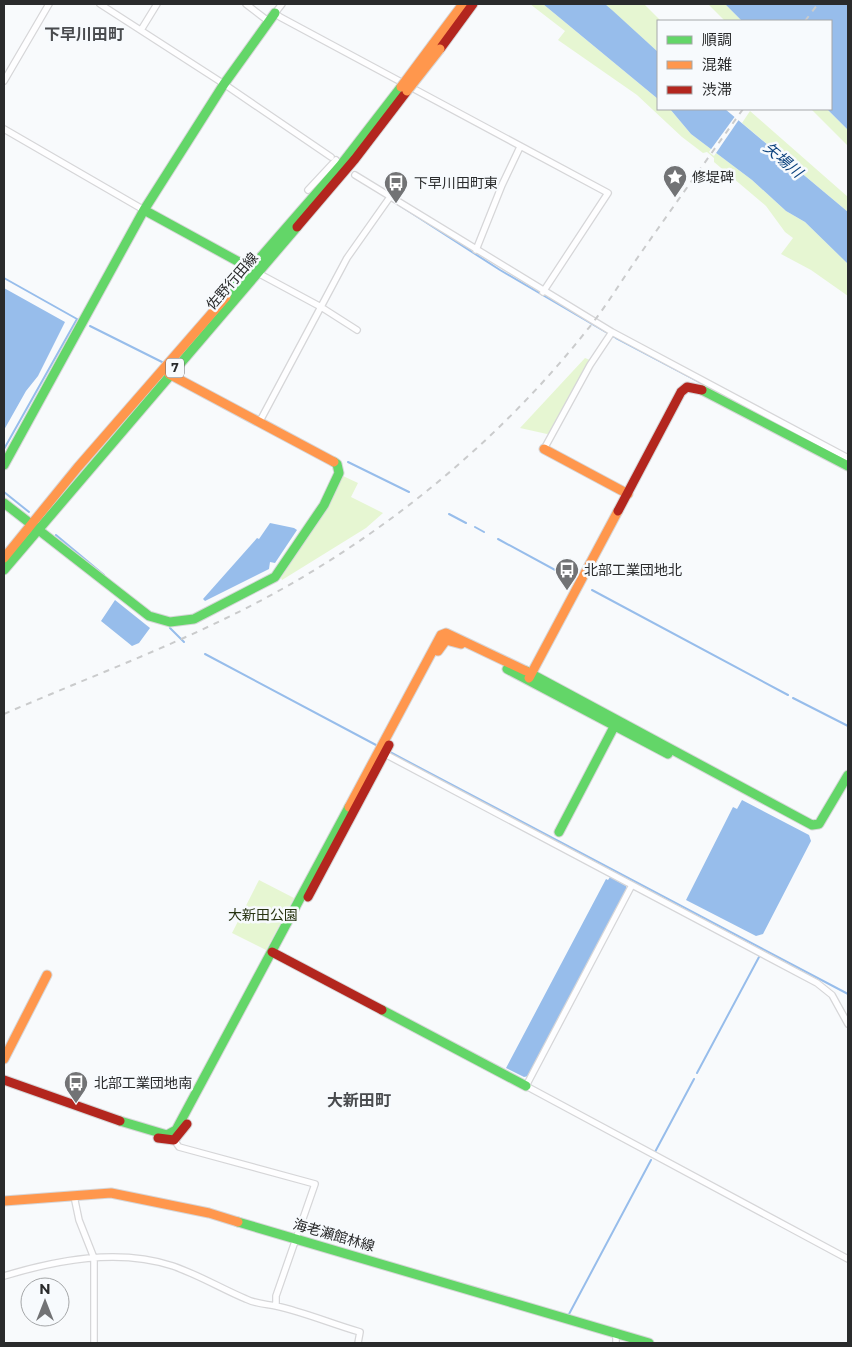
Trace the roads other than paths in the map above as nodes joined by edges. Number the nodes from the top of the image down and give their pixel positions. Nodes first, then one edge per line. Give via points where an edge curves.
1 (49, 4) edge
2 (100, 4) edge
3 (157, 4) edge
4 (246, 4) edge
5 (282, 4) edge
6 (463, 4) edge
7 (473, 4) edge
8 (275, 13) junction
9 (268, 22) junction
10 (141, 30) junction
11 (446, 33) junction
12 (4, 82) edge
13 (224, 84) junction
14 (404, 89) junction
15 (4, 129) edge
16 (520, 148) junction
17 (334, 162) junction
18 (355, 175) dead end
19 (308, 190) dead end
20 (390, 197) junction
21 (144, 210) junction
22 (476, 250) junction
23 (254, 270) junction
24 (543, 292) junction
25 (321, 307) junction
26 (357, 330) dead end
27 (612, 332) junction
28 (169, 374) junction
29 (690, 375) junction
30 (687, 387) junction
31 (260, 421) junction
32 (544, 449) joint
33 (848, 458) edge
34 (4, 465) edge
35 (848, 466) edge
36 (628, 494) junction
37 (4, 503) edge
38 (35, 527) junction
39 (4, 558) edge
40 (4, 570) edge
41 (529, 677) junction
42 (616, 723) junction
43 (381, 752) junction
44 (848, 775) edge
45 (559, 832) dead end
46 (632, 885) junction
47 (274, 954) junction
48 (47, 975) dead end
49 (848, 1024) edge
50 (4, 1059) edge
51 (4, 1080) edge
52 (4, 1086) edge
53 (526, 1086) junction
54 (174, 1140) junction
55 (74, 1196) junction
56 (4, 1201) edge
57 (294, 1238) junction
58 (94, 1258) junction
59 (848, 1259) edge
60 (4, 1276) edge
61 (276, 1306) junction
62 (616, 1333) junction
63 (94, 1343) edge
64 (358, 1343) edge
65 (616, 1343) edge
66 (649, 1343) edge

1 - 12 street
2 - 10 street
3 - 10 street
4 - 9 street
5 - 8 street
6 - 11 street, 佐野行田線 / 7
7 - 11 street, 佐野行田線 / 7
8 - 9 street
8 - 16 street
9 - 13 street
10 - 13 street
11 - 14 street, 佐野行田線 / 7, bridge
13 - 17 street
13 - 21 street
14 - 17 street, 佐野行田線 / 7
14 - 23 street, 佐野行田線 / 7 via 355,159
15 - 21 street
16 - 22 street
16 - 24 street via 608,193
17 - 19 street
17 - 23 street, 佐野行田線 / 7
18 - 20 street
20 - 22 street
20 - 25 street via 346,258
21 - 23 street
21 - 34 street
22 - 24 street
23 - 25 street
23 - 28 street, 佐野行田線 / 7
23 - 38 street, 佐野行田線 / 7
24 - 27 street
25 - 26 street
25 - 31 street
27 - 29 street
27 - 32 street via 590,364
28 - 31 street
28 - 38 street, 佐野行田線 / 7
29 - 30 street
29 - 33 street
30 - 35 street via 702,390
30 - 36 street via 681,392
31 - 38 street via 337,464 339,473 324,505 278,573 213,611 185,621 165,621 149,616
32 - 36 street
36 - 41 street
37 - 38 street
38 - 39 street, 佐野行田線 / 7
38 - 40 street, 佐野行田線 / 7
41 - 42 street
41 - 43 street via 452,634 441,635
42 - 44 street via 812,825 819,824 826,816
42 - 45 street
43 - 46 street
43 - 47 street
46 - 49 street via 822,986 832,995
46 - 53 street
47 - 51 street via 185,1116 172,1133 162,1134 101,1116
47 - 53 street
47 - 54 street via 183,1131
48 - 50 street
52 - 54 street via 84,1116 164,1140
53 - 59 street
54 - 57 street via 179,1147 315,1184
55 - 56 street, 海老瀬館林線
55 - 57 street, 海老瀬館林線 via 97,1193 126,1195 209,1213
55 - 58 street via 79,1220
57 - 61 street via 276,1296
57 - 62 street, 海老瀬館林線
58 - 60 street via 53,1263
58 - 61 street via 120,1257 166,1264 247,1300
58 - 63 street
61 - 64 street via 360,1332
62 - 65 street
62 - 66 street, 海老瀬館林線

